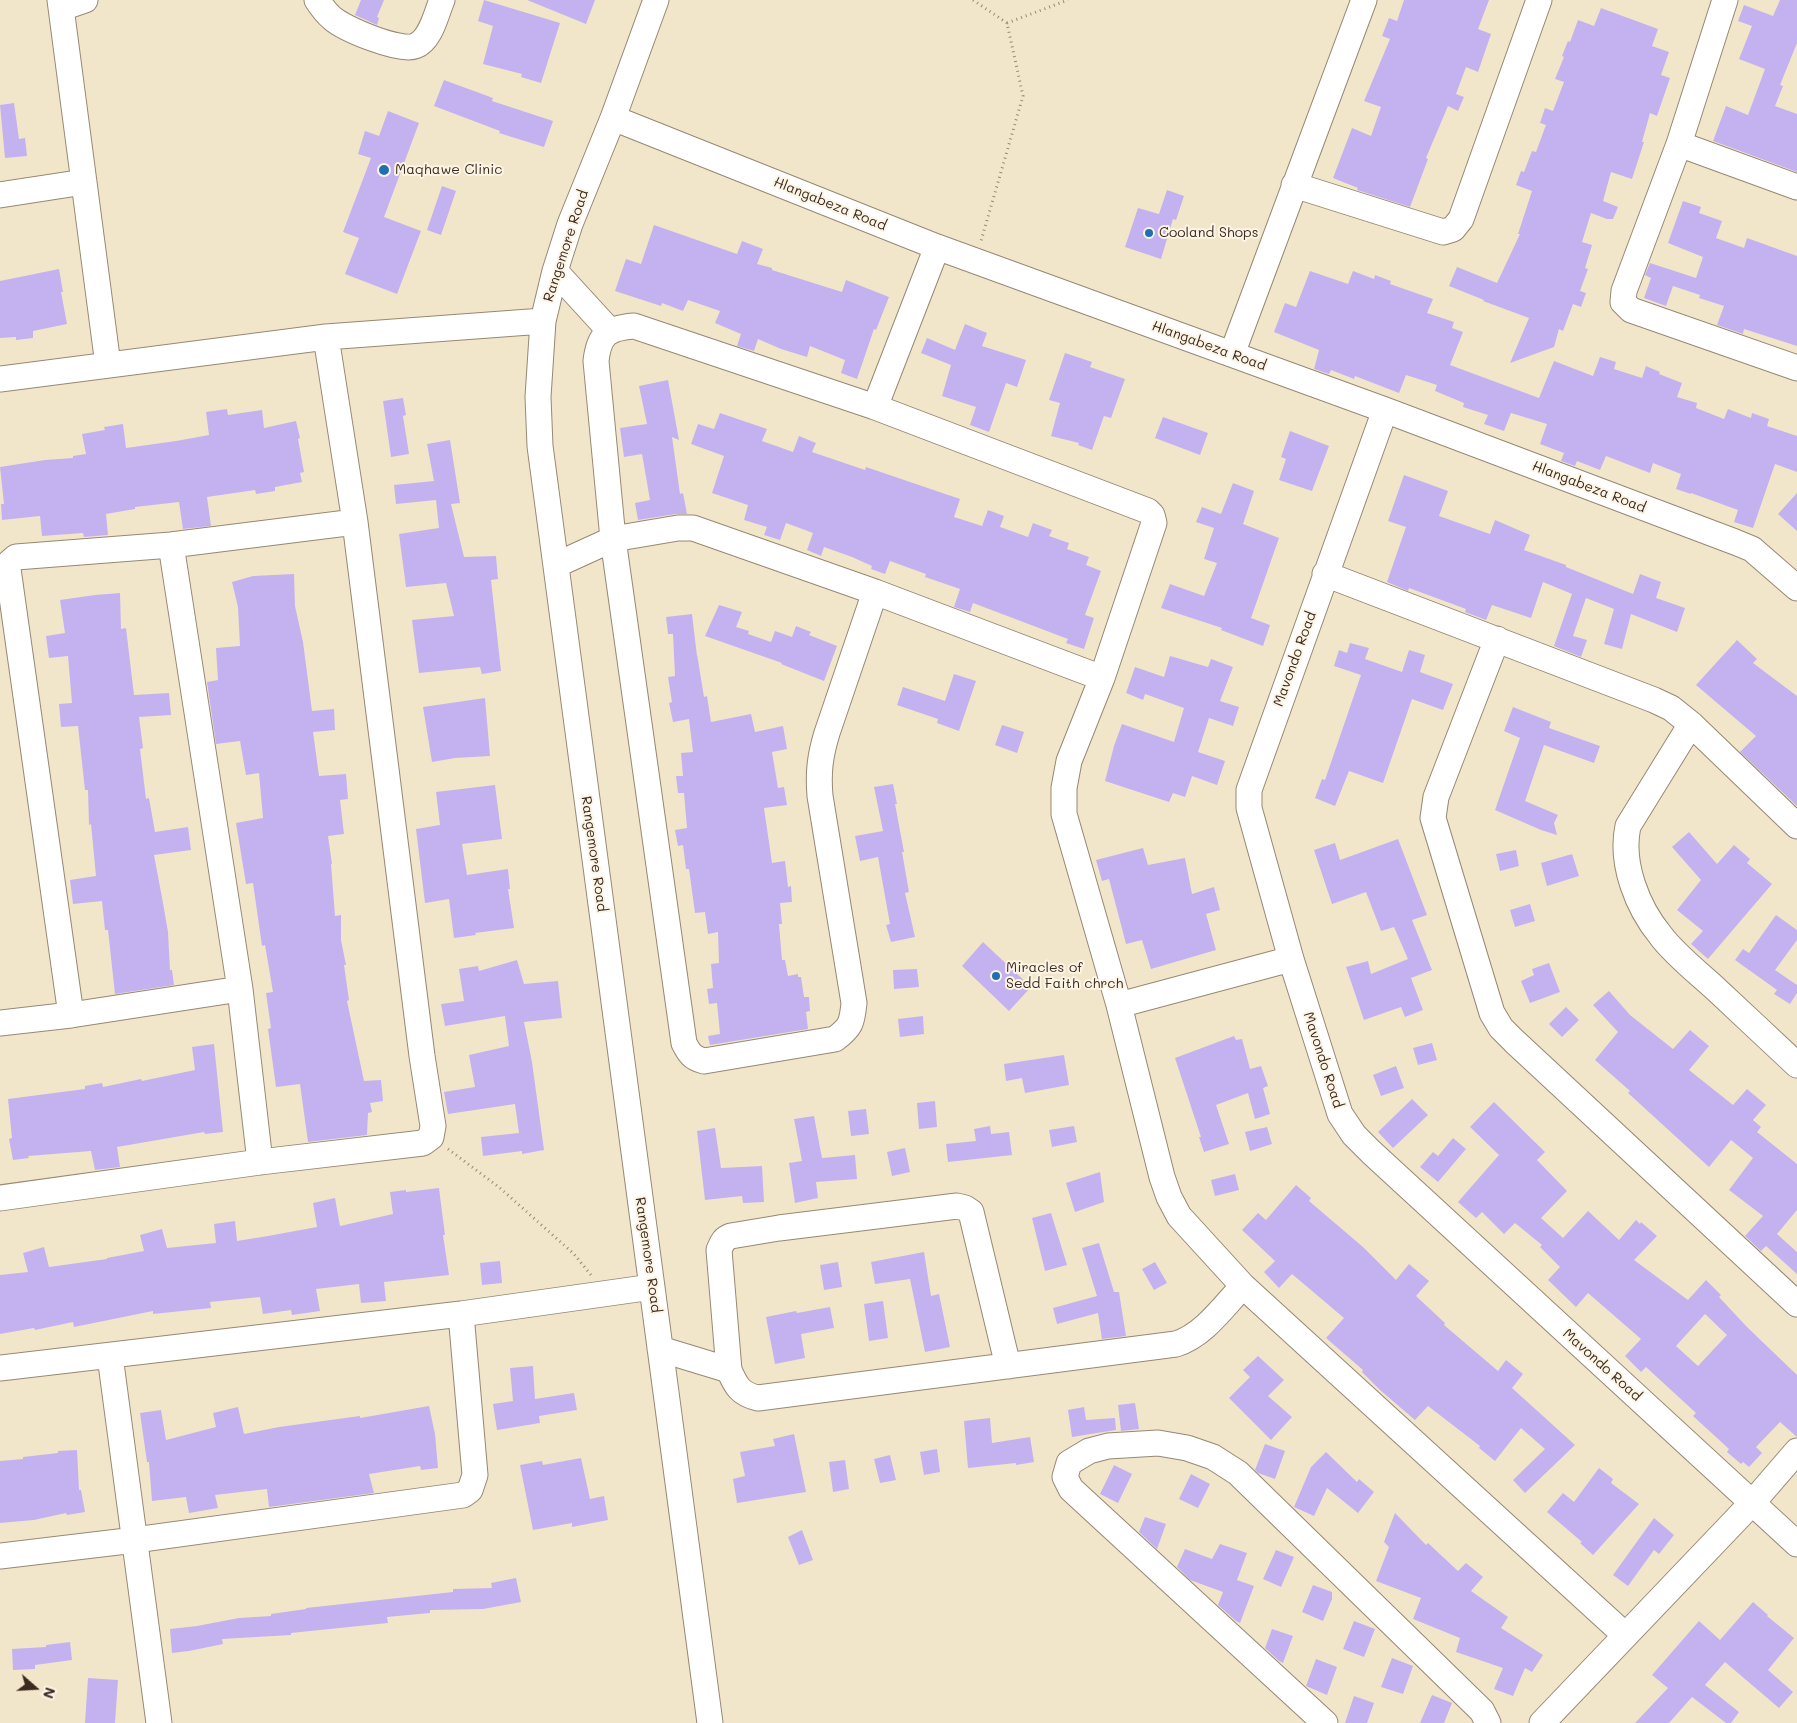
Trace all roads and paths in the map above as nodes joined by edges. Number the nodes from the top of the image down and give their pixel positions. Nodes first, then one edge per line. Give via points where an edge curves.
1 (85, 0) edge
2 (317, 0) edge
3 (442, 0) edge
4 (656, 0) edge
5 (973, 0) edge
6 (1068, 0) edge
7 (1364, 0) edge
8 (1539, 0) edge
9 (1725, 0) edge
10 (61, 4) edge
11 (1008, 23) junction
12 (613, 118) junction
13 (1679, 144) junction
14 (84, 182) junction
15 (1294, 185) junction
16 (1797, 187) edge
17 (0, 195) edge
18 (937, 247) junction
19 (976, 261) junction
20 (555, 271) junction
21 (543, 321) junction
22 (609, 330) junction
23 (326, 337) junction
24 (1232, 354) junction
25 (108, 365) junction
26 (1797, 368) edge
27 (0, 379) edge
28 (875, 407) junction
29 (1385, 410) junction
30 (355, 522) junction
31 (614, 539) junction
32 (171, 546) junction
33 (556, 565) junction
34 (1325, 574) junction
35 (1797, 588) edge
36 (875, 592) junction
37 (1497, 639) junction
38 (1102, 678) junction
39 (1691, 724) junction
40 (1797, 826) edge
41 (1292, 959) junction
42 (240, 989) junction
43 (1119, 1005) junction
44 (72, 1015) junction
45 (0, 1023) edge
46 (1797, 1065) edge
47 (431, 1137) junction
48 (260, 1162) junction
49 (0, 1198) edge
50 (1243, 1286) junction
51 (652, 1287) junction
52 (600, 1294) junction
53 (1797, 1304) edge
54 (461, 1314) junction
55 (660, 1349) junction
56 (110, 1356) junction
57 (1008, 1366) junction
58 (0, 1368) edge
59 (729, 1370) junction
60 (1797, 1451) edge
61 (1753, 1502) junction
62 (134, 1540) junction
63 (1797, 1544) edge
64 (0, 1556) edge
65 (1624, 1635) junction
66 (159, 1723) edge
67 (710, 1723) edge
68 (1325, 1723) edge
69 (1488, 1723) edge
70 (1542, 1723) edge

1 - 10 street
2 - 3 street via 332,18 350,29 406,47 415,46 424,39
4 - 12 street, Rangemore Road
5 - 11 path
6 - 11 path
7 - 15 street
8 - 15 street via 1461,219 1453,229 1443,232
9 - 13 street
10 - 14 street
11 - 19 path via 1023,96
12 - 18 street, Hlangabeza Road
12 - 20 street, Rangemore Road via 570,224
13 - 16 street
13 - 26 street via 1624,291 1623,302 1630,310
14 - 17 street
14 - 25 street
15 - 24 street
18 - 19 street, Hlangabeza Road
18 - 28 street
19 - 24 street, Hlangabeza Road
20 - 21 street, Rangemore Road
20 - 22 street
21 - 23 street
21 - 33 street, Rangemore Road via 538,397 540,446
22 - 28 street via 634,326
22 - 31 street via 598,345 596,361
23 - 25 street
23 - 30 street
24 - 29 street, Hlangabeza Road
25 - 27 street
28 - 38 street via 1148,510 1154,523
29 - 34 street, Mavondo Road
29 - 35 street, Hlangabeza Road via 1752,549
30 - 32 street
30 - 47 street via 433,1126
31 - 33 street
31 - 36 street via 693,528
31 - 36 street via 684,1043 689,1054 704,1061 835,1039 852,1022 854,1004 818,771 826,733
32 - 42 street
32 - 44 street via 16,557 9,563
33 - 51 street, Rangemore Road
34 - 37 street
34 - 41 street, Mavondo Road via 1249,790 1249,808
36 - 38 street
37 - 39 street via 1654,700 1671,708
37 - 53 street via 1436,797 1433,818 1492,1013 1514,1041
38 - 43 street via 1069,762 1064,814
39 - 40 street
39 - 46 street via 1628,826 1626,854 1632,884 1661,937
41 - 43 street
41 - 61 street, Mavondo Road via 1340,1114 1354,1134
42 - 44 street
42 - 48 street
43 - 50 street via 1169,1197 1179,1216
44 - 45 street
47 - 48 street via 423,1143
47 - 52 path via 500,1188 574,1254 591,1273
48 - 49 street
50 - 57 street via 1188,1340
50 - 65 street
51 - 52 street
51 - 55 street, Rangemore Road
52 - 54 street
54 - 56 street
54 - 62 street via 475,1475 470,1490 463,1495
55 - 59 street
55 - 67 street, Rangemore Road
56 - 58 street
56 - 62 street
57 - 59 street via 758,1398 742,1392
57 - 59 street via 971,1212 957,1206 779,1228 724,1239 719,1250
60 - 61 street
61 - 63 street, Mavondo Road
61 - 65 street
62 - 64 street
62 - 66 street
65 - 70 street
68 - 69 street via 1071,1489 1065,1477 1069,1463 1089,1451 1108,1446 1158,1443 1213,1457 1245,1480 1482,1711

